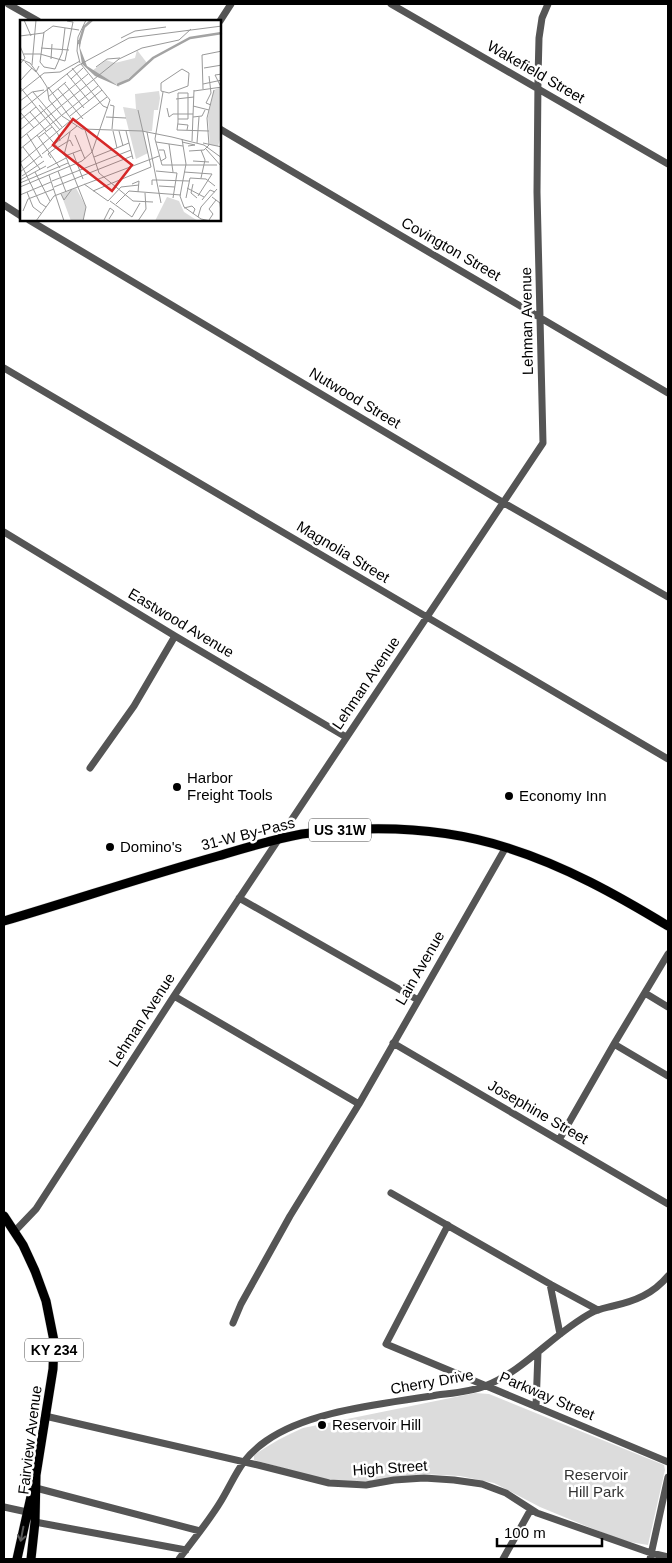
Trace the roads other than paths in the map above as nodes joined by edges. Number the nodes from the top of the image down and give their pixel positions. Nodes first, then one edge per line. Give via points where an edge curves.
1 (8, 4) edge
2 (230, 4) edge
3 (391, 4) edge
4 (548, 4) edge
5 (36, 20) edge
6 (221, 20) edge
7 (538, 89) junction
8 (221, 130) edge
9 (668, 164) edge
10 (4, 205) edge
11 (20, 215) edge
12 (30, 221) edge
13 (540, 317) junction
14 (4, 368) edge
15 (668, 393) edge
16 (504, 502) junction
17 (4, 532) edge
18 (668, 597) edge
19 (427, 618) junction
20 (175, 636) junction
21 (346, 737) junction
22 (668, 759) edge
23 (90, 768) dead end
24 (278, 840) junction
25 (506, 847) junction
26 (240, 898) junction
27 (4, 921) edge
28 (668, 926) edge
29 (668, 954) edge
30 (645, 993) junction
31 (174, 996) junction
32 (418, 1000) junction
33 (668, 1007) edge
34 (393, 1043) junction
35 (614, 1044) junction
36 (668, 1076) edge
37 (359, 1104) junction
38 (559, 1140) junction
39 (391, 1193) dead end
40 (668, 1204) edge
41 (4, 1216) edge
42 (448, 1225) junction
43 (14, 1232) junction
44 (668, 1276) edge
45 (550, 1284) junction
46 (598, 1310) junction
47 (232, 1323) dead end
48 (560, 1334) junction
49 (538, 1352) junction
50 (486, 1386) junction
51 (536, 1407) junction
52 (45, 1416) junction
53 (243, 1461) junction
54 (668, 1462) edge
55 (36, 1475) junction
56 (668, 1480) edge
57 (36, 1488) junction
58 (4, 1507) edge
59 (531, 1509) junction
60 (27, 1512) junction
61 (36, 1522) junction
62 (200, 1531) junction
63 (186, 1550) junction
64 (651, 1556) edge
65 (668, 1557) edge
66 (17, 1559) edge
67 (31, 1559) edge
68 (179, 1559) edge
69 (504, 1559) edge

1 - 5 street
2 - 6 street
3 - 7 street, Wakefield Street
4 - 7 street, Lehman Avenue via 539,38
7 - 9 street, Wakefield Street
7 - 13 street, Lehman Avenue
8 - 13 street, Covington Street
10 - 11 street
12 - 16 street, Nutwood Street
13 - 15 street, Covington Street
13 - 16 street, Lehman Avenue via 543,443
14 - 19 street, Magnolia Street
16 - 18 street, Nutwood Street
16 - 19 street, Lehman Avenue
17 - 20 street, Eastwood Avenue
19 - 21 street, Lehman Avenue
19 - 22 street, Magnolia Street
20 - 21 street, Eastwood Avenue
20 - 23 street via 134,706
21 - 24 street, Lehman Avenue
24 - 25 main road, 31-W By-Pass / US 31W via 338,830 393,829 448,834
24 - 26 street, Lehman Avenue
24 - 27 main road, 31-W By-Pass / US 31W via 181,866
25 - 28 main road, 31-W By-Pass / US 31W via 569,871
25 - 32 street, Lain Avenue
26 - 31 street, Lehman Avenue
26 - 32 street
29 - 30 street
30 - 33 street
30 - 35 street
31 - 37 street
31 - 43 street, Lehman Avenue via 36,1209
32 - 34 street, Lain Avenue
34 - 37 street, Lain Avenue
34 - 38 street, Josephine Street
35 - 36 street
35 - 38 street
37 - 47 street, Lain Avenue via 290,1216
38 - 40 street, Josephine Street
39 - 42 street
41 - 43 main road, Fairview Avenue / KY 234
42 - 45 street
42 - 50 street, Parkway Street via 386,1342
43 - 52 main road, Fairview Avenue / KY 234 via 39,1280 53,1333 54,1356
44 - 46 street, Cherry Drive via 656,1289 639,1299
45 - 46 street
45 - 48 street
46 - 48 street, Cherry Drive
48 - 49 street, Cherry Drive
49 - 50 street, Cherry Drive
49 - 51 street
50 - 51 street, Parkway Street
50 - 53 street, Cherry Drive via 351,1410 297,1424 266,1440
51 - 54 street, Parkway Street
52 - 53 street, High Street
52 - 55 main road, Fairview Avenue / KY 234
53 - 59 street, High Street via 345,1485 434,1478 482,1484 506,1492
53 - 62 street, Cherry Drive via 221,1502
55 - 57 main road, Fairview Avenue / KY 234
55 - 60 main road, KY 234
56 - 64 street
57 - 61 main road, Fairview Avenue / KY 234
57 - 62 street
58 - 60 street
59 - 64 street, High Street
59 - 69 street
60 -> 66 main road, KY 234
61 - 63 street
61 - 67 main road, Fairview Avenue / KY 234
62 - 63 street, Cherry Drive
63 - 68 street, Cherry Drive
64 - 65 street, High Street

